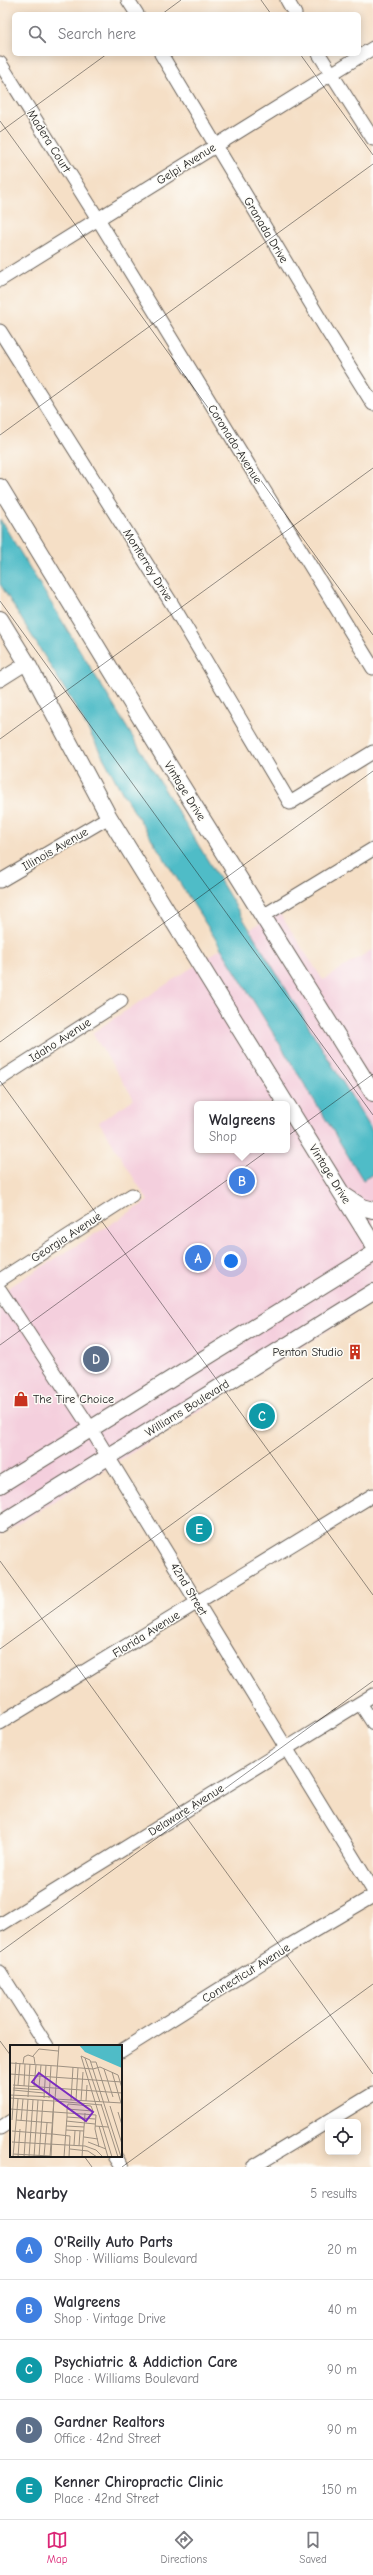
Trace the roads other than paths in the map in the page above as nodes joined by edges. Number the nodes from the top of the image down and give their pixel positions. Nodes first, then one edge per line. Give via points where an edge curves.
1 (128, 0) edge
2 (287, 0) edge
3 (136, 12) edge
4 (294, 12) edge
5 (373, 48) edge
6 (361, 55) edge
7 (162, 56) edge
8 (320, 56) edge
9 (360, 56) edge
10 (0, 64) edge
11 (331, 74) junction
12 (373, 139) edge
13 (216, 146) junction
14 (98, 219) junction
15 (0, 280) edge
16 (0, 330) edge
17 (373, 404) edge
18 (0, 487) edge
19 (0, 619) edge
20 (27, 663) junction
21 (373, 668) edge
22 (0, 680) edge
23 (373, 752) edge
24 (109, 817) junction
25 (373, 849) edge
26 (0, 881) edge
27 (263, 916) junction
28 (121, 1001) dead end
29 (0, 1079) edge
30 (373, 1093) edge
31 (285, 1101) edge
32 (290, 1109) edge
33 (132, 1195) dead end
34 (343, 1195) junction
35 (373, 1210) edge
36 (373, 1244) edge
37 (373, 1254) edge
38 (0, 1280) edge
39 (0, 1290) edge
40 (373, 1292) edge
41 (91, 1429) junction
42 (108, 1457) junction
43 (0, 1485) edge
44 (373, 1495) edge
45 (0, 1524) edge
46 (197, 1603) junction
47 (373, 1695) edge
48 (360, 1703) junction
49 (373, 1723) edge
50 (0, 1724) edge
51 (286, 1748) junction
52 (373, 1890) edge
53 (373, 1896) edge
54 (0, 1925) edge
55 (0, 1972) edge
56 (46, 2045) edge
57 (122, 2050) edge
58 (373, 2094) edge
59 (10, 2122) edge
60 (0, 2128) edge
61 (116, 2157) edge
62 (122, 2167) edge
63 (253, 2167) edge

1 - 3 street
2 - 4 street
5 - 6 street, Gelpi Avenue
7 - 13 street, Granada Drive
8 - 11 street
9 - 11 street, Gelpi Avenue
10 - 14 street, Madera Court
11 - 12 street
11 - 13 street, Gelpi Avenue
13 - 14 street, Gelpi Avenue
13 - 17 street, Granada Drive
14 - 15 street, Gelpi Avenue
14 - 21 street, Coronado Avenue
16 - 23 street, Monterrey Drive via 172,604 290,803
18 - 27 street, Vintage Drive
19 - 20 street, Vintage Drive
20 - 22 street
20 - 24 street, Vintage Drive
24 - 26 street, Illinois Avenue
24 - 31 street, Vintage Drive
25 - 27 street
27 - 30 street, Vintage Drive
28 - 29 street, Idaho Avenue
32 - 34 street, Vintage Drive
33 - 38 street, Georgia Avenue
34 - 35 street via 362,1207
34 - 36 street, Vintage Drive
37 - 41 street
39 - 41 street, 42nd Street
40 - 42 street, Williams Boulevard
41 - 42 street, 42nd Street
41 - 43 street
42 - 45 street, Williams Boulevard
42 - 46 street, 42nd Street
44 - 46 street, Florida Avenue
46 - 50 street, Florida Avenue
46 - 51 street, 42nd Street
47 - 48 street, Delaware Avenue
48 - 49 street
48 - 51 street, Delaware Avenue
51 - 52 street, 42nd Street
51 - 54 street, Delaware Avenue
53 - 57 street, Connecticut Avenue
55 - 56 street
58 - 63 street
59 - 60 street
61 - 62 street

